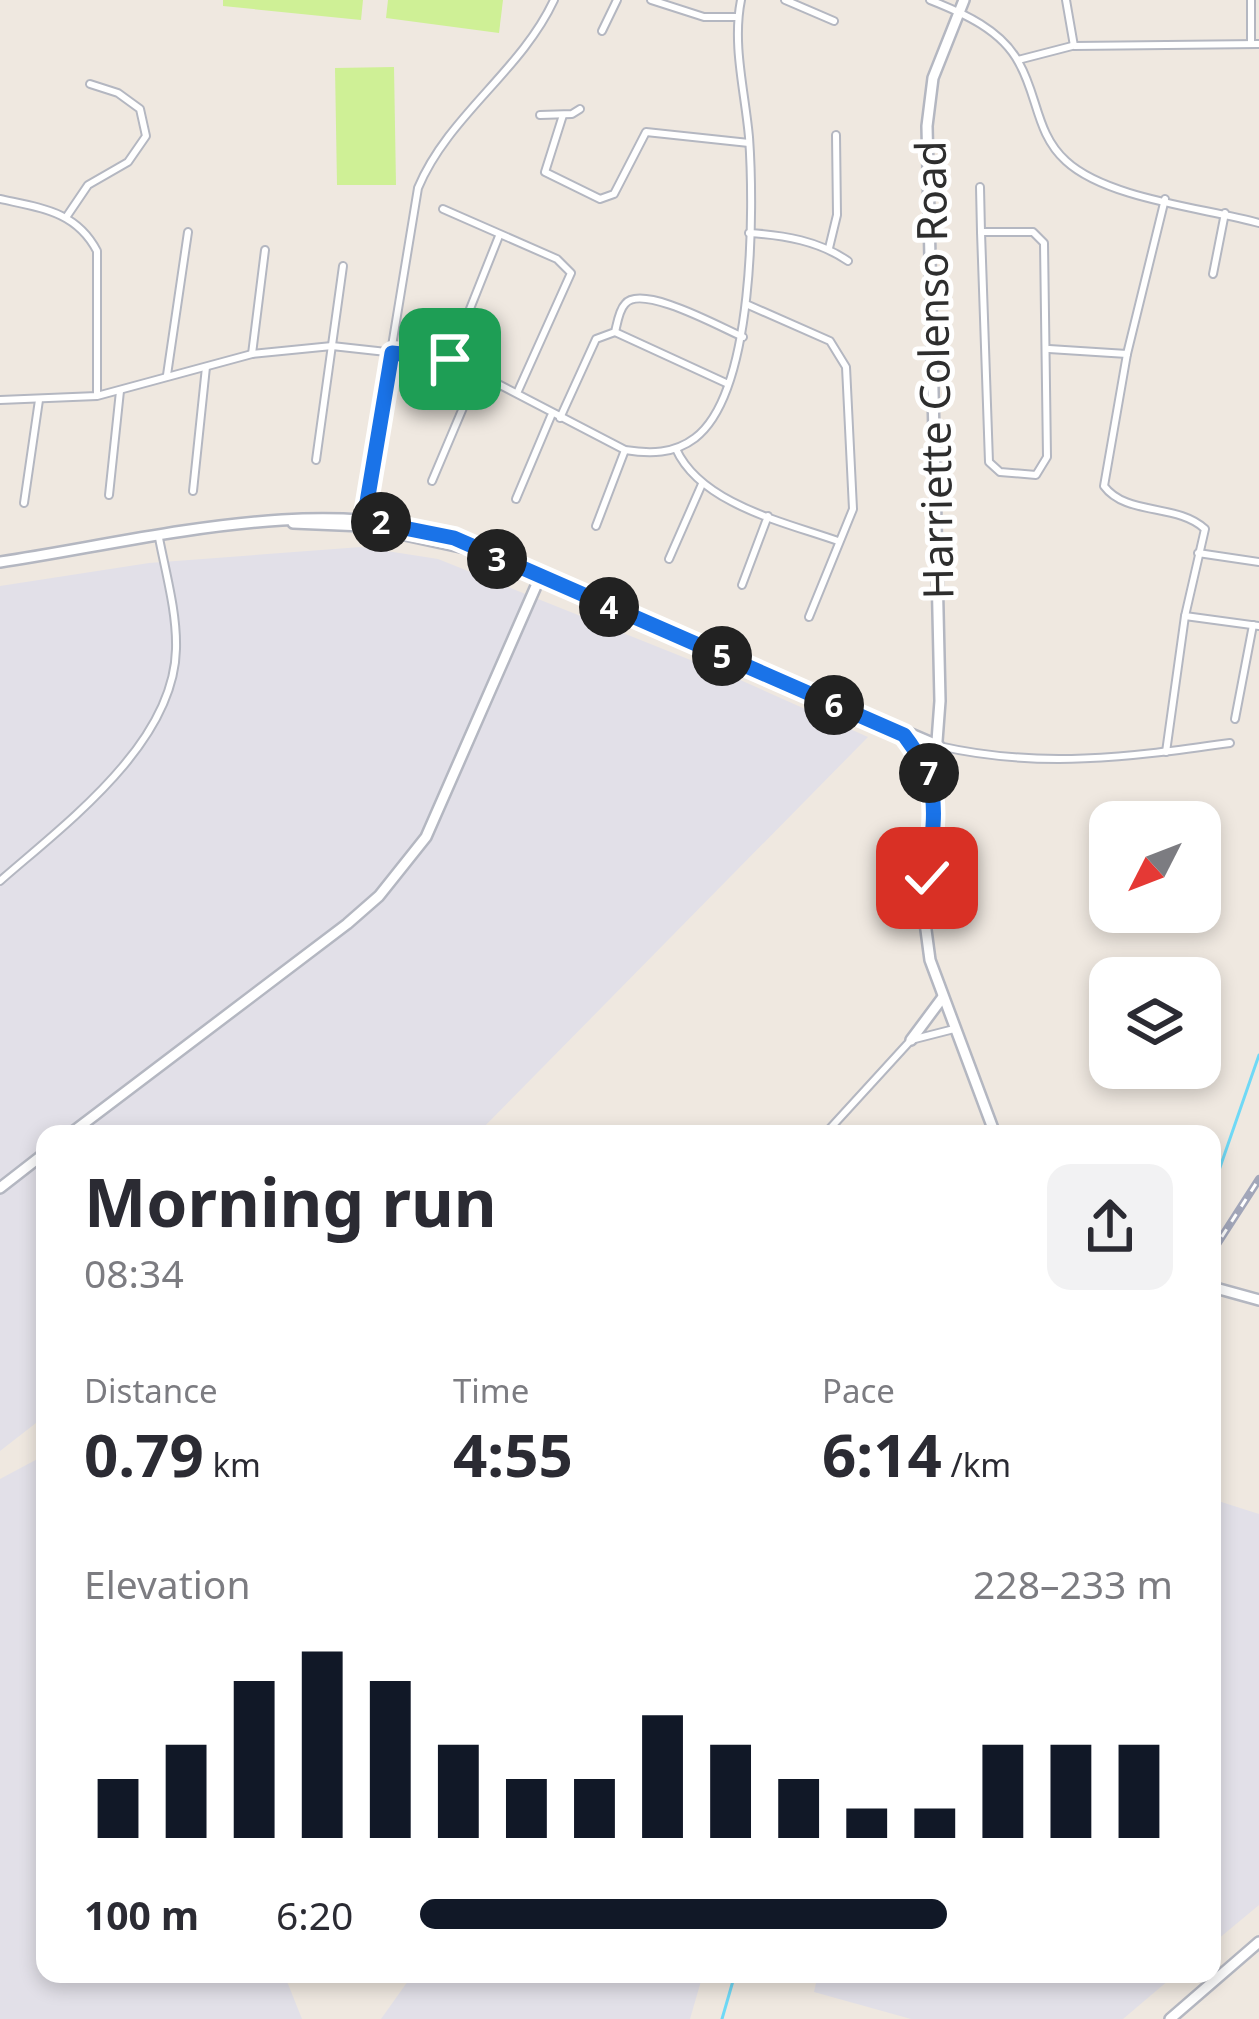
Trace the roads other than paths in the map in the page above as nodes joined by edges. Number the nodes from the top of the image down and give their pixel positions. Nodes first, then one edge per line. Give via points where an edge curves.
1 (554, 0) edge
2 (617, 0) edge
3 (651, 0) edge
4 (741, 0) edge
5 (785, 0) edge
6 (930, 0) edge
7 (964, 0) edge
8 (1066, 0) edge
9 (1251, 0) edge
10 (959, 12) junction
11 (737, 16) junction
12 (834, 21) dead end
13 (602, 31) dead end
14 (1255, 44) edge
15 (1073, 46) junction
16 (1018, 60) junction
17 (90, 84) dead end
18 (580, 109) dead end
19 (540, 115) dead end
20 (563, 115) junction
21 (836, 136) dead end
22 (749, 142) junction
23 (980, 187) dead end
24 (1165, 199) junction
25 (0, 200) edge
26 (442, 209) dead end
27 (1225, 214) junction
28 (67, 216) junction
29 (1259, 223) edge
30 (188, 232) dead end
31 (981, 232) junction
32 (749, 233) junction
33 (499, 236) junction
34 (829, 248) junction
35 (265, 250) dead end
36 (848, 261) dead end
37 (343, 266) dead end
38 (1214, 274) dead end
39 (746, 304) junction
40 (615, 332) junction
41 (743, 337) junction
42 (332, 346) junction
43 (1048, 350) junction
44 (392, 353) junction
45 (252, 354) junction
46 (1127, 355) junction
47 (450, 359) junction
48 (206, 367) junction
49 (478, 370) junction
50 (167, 375) junction
51 (726, 383) junction
52 (121, 390) junction
53 (518, 391) junction
54 (97, 396) junction
55 (0, 400) edge
56 (39, 400) junction
57 (556, 417) junction
58 (676, 448) junction
59 (625, 450) junction
60 (316, 460) dead end
61 (432, 481) dead end
62 (702, 484) junction
63 (193, 491) dead end
64 (109, 495) dead end
65 (516, 499) dead end
66 (25, 503) dead end
67 (768, 516) junction
68 (363, 523) junction
69 (596, 526) dead end
70 (159, 538) junction
71 (838, 541) junction
72 (1198, 554) junction
73 (669, 559) dead end
74 (0, 562) edge
75 (1259, 562) edge
76 (540, 577) junction
77 (742, 586) dead end
78 (808, 616) dead end
79 (1185, 616) junction
80 (1256, 626) edge
81 (940, 714) junction
82 (1235, 719) dead end
83 (904, 735) junction
84 (1230, 742) dead end
85 (939, 746) junction
86 (1166, 752) junction
87 (936, 798) junction
88 (0, 880) edge
89 (943, 998) junction
90 (954, 1029) junction
91 (911, 1040) junction
92 (82, 1125) edge
93 (833, 1125) edge
94 (991, 1125) edge
95 (36, 1161) edge
96 (0, 1188) edge
97 (1221, 1290) edge
98 (1259, 1300) edge
99 (1259, 1942) edge
100 (1221, 1976) edge
101 (1213, 1983) edge
102 (1174, 2018) edge

1 - 44 street via 534,37 426,168
2 - 13 street
3 - 11 street via 704,17
4 - 11 street
5 - 12 street
6 - 10 street
7 - 10 main road, Harriette Colenso Road
8 - 15 street
9 - 14 street
10 - 16 street
10 - 81 main road, Harriette Colenso Road via 933,78 927,146
11 - 22 street
14 - 15 street
15 - 16 street
16 - 24 street via 1035,114 1070,165
17 - 28 street via 140,109 146,136 128,162 88,185
18 - 20 street
19 - 20 street
20 - 22 street via 544,172 600,199 614,194 646,132
21 - 34 street
22 - 32 street
23 - 31 street
24 - 27 street
24 - 46 street
25 - 28 street
26 - 33 street
27 - 29 street
27 - 38 street
28 - 54 street via 97,251
30 - 50 street
31 - 43 street via 1040,236
31 - 43 street via 989,462 1000,472 1036,475 1048,457
32 - 34 street
32 - 39 street
33 - 47 street
33 - 53 street via 572,273
34 - 36 street
35 - 45 street
37 - 42 street
39 - 41 street
39 - 71 street via 830,341 846,367 854,501
40 - 41 street via 625,304 640,296
40 - 51 street
40 - 57 street via 598,336
41 - 51 street
42 - 44 street
42 - 45 street
42 - 60 street
43 - 46 street
44 - 47 street
44 - 68 street
45 - 48 street
46 - 72 street via 1104,487 1120,501 1180,513 1205,529
47 - 49 street
48 - 50 street
48 - 63 street
49 - 53 street
49 - 61 street
50 - 52 street
51 - 58 street via 704,429
52 - 54 street
52 - 64 street
53 - 57 street
54 - 56 street
55 - 56 street
56 - 66 street
57 - 59 street
57 - 65 street
58 - 59 street
58 - 62 street
59 - 69 street
62 - 67 street
62 - 73 street
67 - 71 street
67 - 77 street
68 - 70 main road via 275,521
68 - 76 main road
70 - 74 main road
70 - 88 street via 176,652 165,695 117,778
71 - 78 street
72 - 75 street
72 - 79 street
76 - 83 main road
76 - 92 main road via 409,862 347,924
79 - 80 street
79 - 86 street
80 - 82 street
81 - 83 main road via 929,731
81 - 85 main road, Harriette Colenso Road
83 - 85 main road
83 - 87 main road via 926,764
84 - 86 street
85 - 86 street via 1040,761
85 - 87 main road, Harriette Colenso Road
87 - 89 main road, Harriette Colenso Road via 924,915
89 - 90 main road, Harriette Colenso Road
89 - 91 main road
90 - 91 street
90 - 94 main road, Harriette Colenso Road
91 - 93 street
95 - 96 main road
97 - 98 main road
99 - 100 main road
101 - 102 main road

